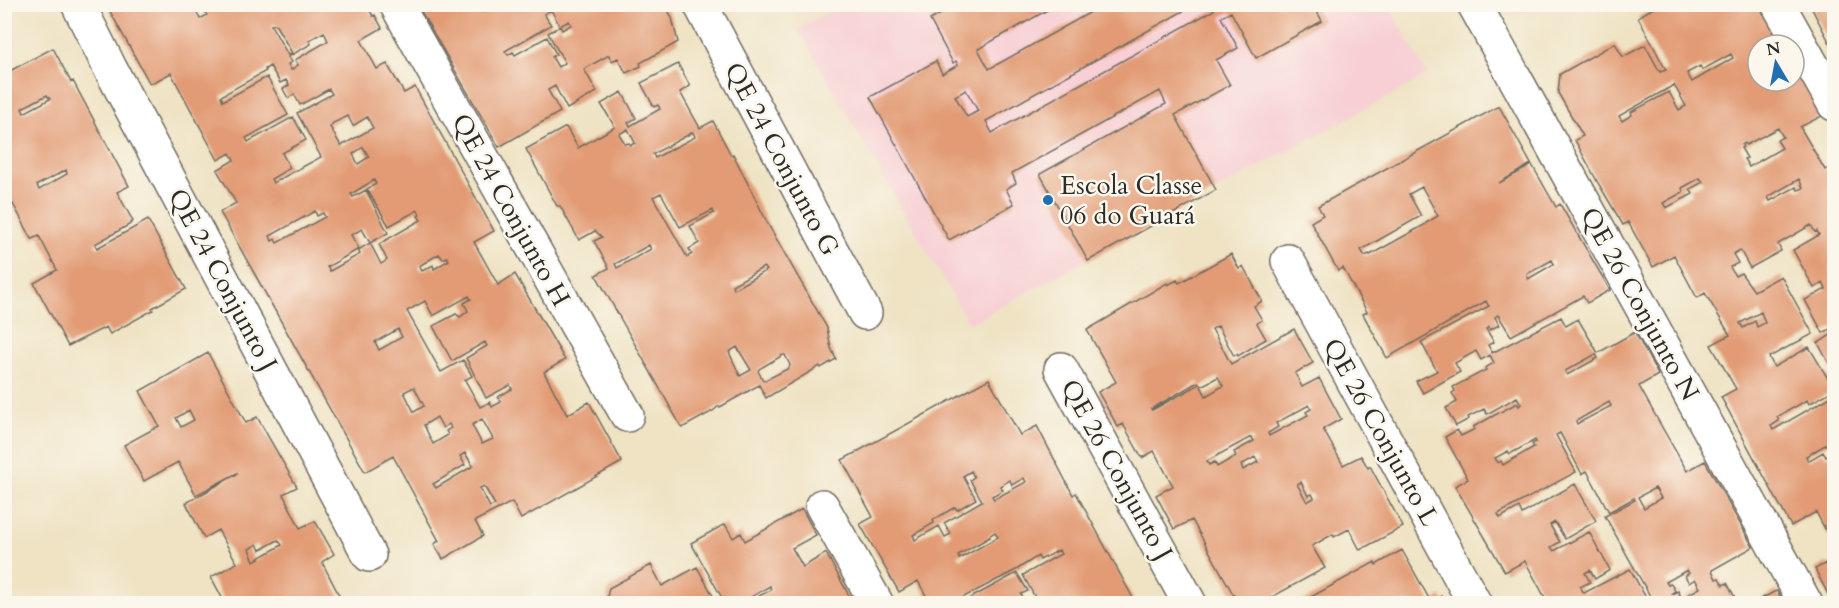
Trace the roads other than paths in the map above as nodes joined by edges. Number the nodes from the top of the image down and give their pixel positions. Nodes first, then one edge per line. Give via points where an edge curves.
1 (78, 4) edge
2 (396, 4) edge
3 (700, 4) edge
4 (1474, 4) edge
5 (1778, 4) edge
6 (1834, 104) edge
7 (1288, 261) dead end
8 (864, 313) dead end
9 (1061, 369) dead end
10 (627, 415) dead end
11 (822, 506) dead end
12 (369, 555) dead end
13 (877, 603) edge
14 (1190, 603) edge
15 (1475, 603) edge
16 (1806, 603) edge

1 - 12 street, QE 24 Conjunto J
2 - 10 street, QE 24 Conjunto H
3 - 8 street, QE 24 Conjunto G
4 - 16 street, QE 26 Conjunto N
5 - 6 street
7 - 15 street, QE 26 Conjunto L
9 - 14 street, QE 26 Conjunto J
11 - 13 street

